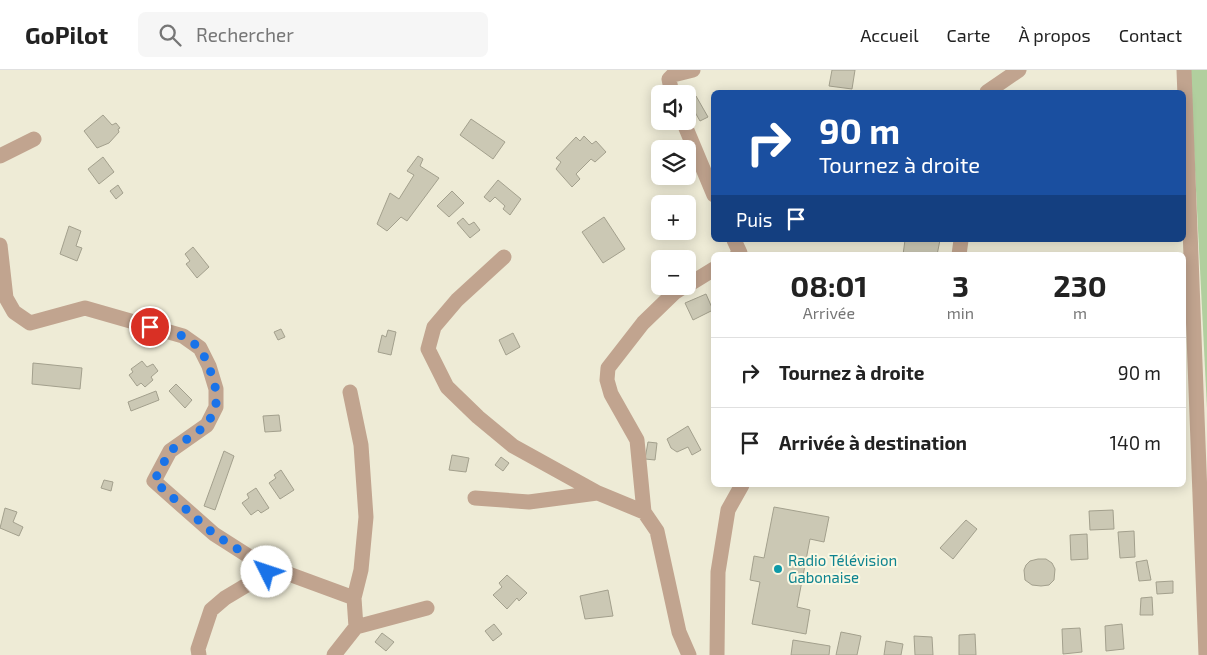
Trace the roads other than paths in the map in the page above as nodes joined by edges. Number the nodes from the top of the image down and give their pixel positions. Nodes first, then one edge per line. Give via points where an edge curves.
1 (693, 70) edge
2 (1019, 70) edge
3 (1184, 70) edge
4 (670, 85) edge
5 (990, 90) edge
6 (1185, 90) edge
7 (686, 130) edge
8 (1186, 132) edge
9 (34, 139) dead end
10 (0, 156) edge
11 (711, 187) edge
12 (0, 245) edge
13 (504, 257) dead end
14 (711, 271) edge
15 (696, 279) edge
16 (672, 295) edge
17 (350, 392) dead end
18 (741, 487) edge
19 (598, 493) junction
20 (475, 498) dead end
21 (644, 512) junction
22 (267, 572) junction
23 (354, 598) junction
24 (428, 608) dead end
25 (356, 627) junction
26 (199, 655) edge
27 (334, 655) edge
28 (689, 655) edge
29 (717, 655) edge
30 (1206, 655) edge

1 - 4 street via 673,75 669,79
2 - 5 street
3 - 6 street
7 - 11 street
8 - 30 street
9 - 10 street
12 - 22 street via 6,298 14,312 30,323 85,308 183,336 200,348 216,390 216,407 207,425 170,451 154,481 214,534
13 - 19 street via 457,300 434,327 428,349 448,387 478,417 513,446
14 - 15 street
16 - 21 street via 643,323 608,368 611,394 637,440
17 - 23 street via 361,445 366,517 361,570
18 - 29 street via 728,510 718,572
19 - 20 street via 529,502
19 - 21 street
21 - 28 street via 657,531 679,632
22 - 23 street via 286,573
22 - 26 street via 212,610 198,649
23 - 25 street
24 - 25 street
25 - 27 street

